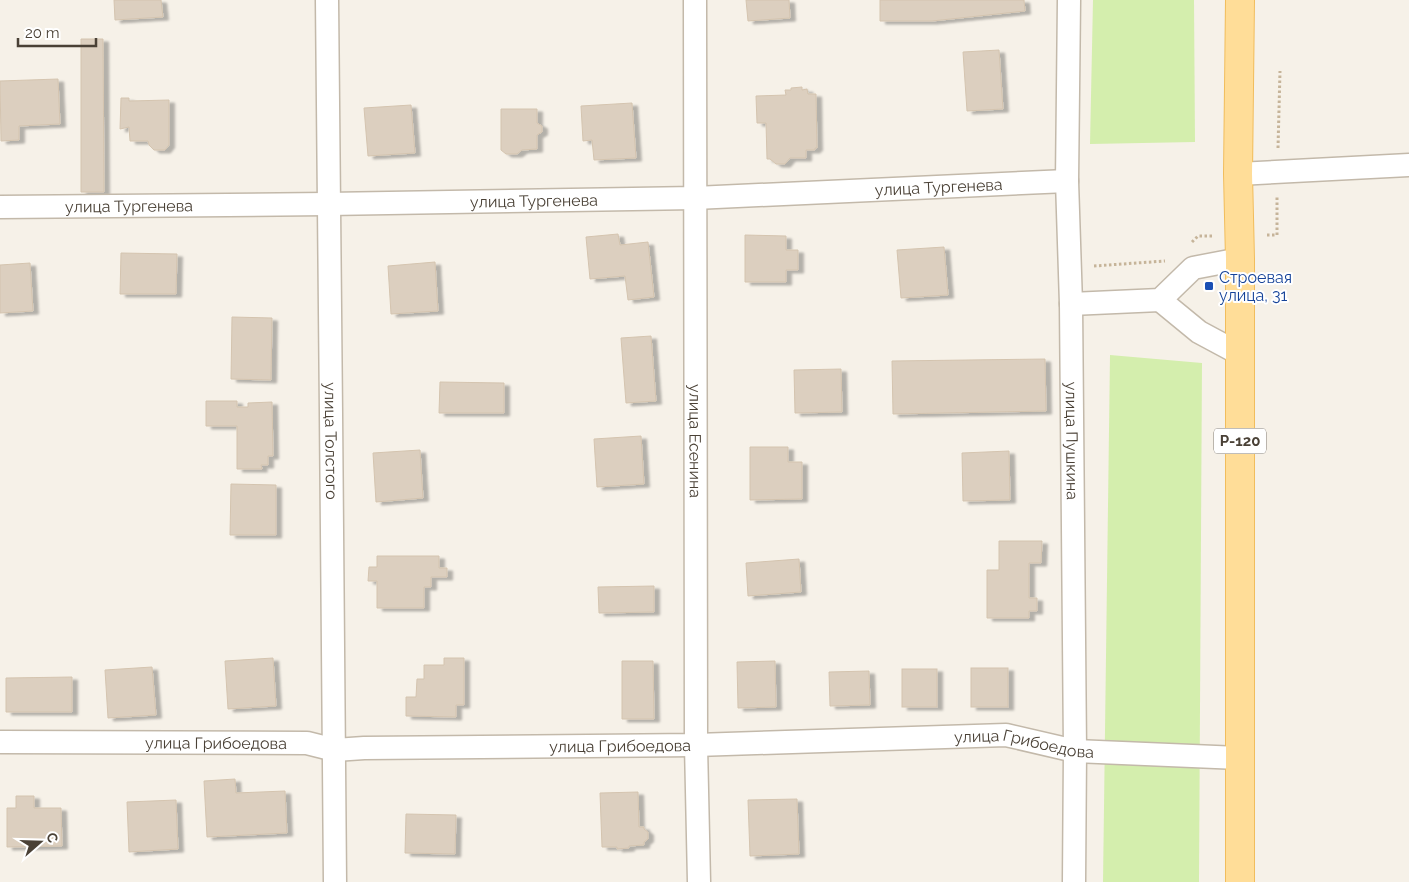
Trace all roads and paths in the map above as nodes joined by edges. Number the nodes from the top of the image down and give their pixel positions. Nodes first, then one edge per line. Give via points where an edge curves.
1 (327, 0) edge
2 (694, 0) edge
3 (1069, 0) edge
4 (1240, 0) edge
5 (1409, 165) edge
6 (1238, 174) junction
7 (1067, 181) junction
8 (695, 198) junction
9 (328, 204) junction
10 (0, 207) edge
11 (1240, 259) junction
12 (1160, 300) junction
13 (1070, 304) junction
14 (1240, 354) junction
15 (0, 742) edge
16 (696, 745) junction
17 (335, 750) junction
18 (1075, 750) junction
19 (1240, 758) junction
20 (335, 882) edge
21 (699, 882) edge
22 (1074, 882) edge
23 (1240, 882) edge

1 - 9 street, улица Толстого
2 - 8 street, улица Есенина
3 - 7 street, улица Пушкина
4 - 6 main road, Р-120
5 - 6 street
6 - 11 main road, Р-120
7 - 8 street, улица Тургенева
7 - 13 street, улица Пушкина
8 - 9 street, улица Тургенева
8 - 16 street, улица Есенина
9 - 10 street, улица Тургенева
9 - 17 street, улица Толстого
11 - 12 street via 1193,268
11 - 14 main road, Р-120
12 - 13 street
12 - 14 street via 1199,332
13 - 18 street, улица Пушкина
14 - 19 main road, Р-120
15 - 17 street, улица Грибоедова via 307,743
16 - 17 street, улица Грибоедова
16 - 18 street, улица Грибоедова via 1006,735
16 - 21 street, улица Есенина
17 - 20 street, улица Толстого
18 - 19 street, улица Грибоедова
18 - 22 street, улица Пушкина
19 - 23 main road, Р-120

